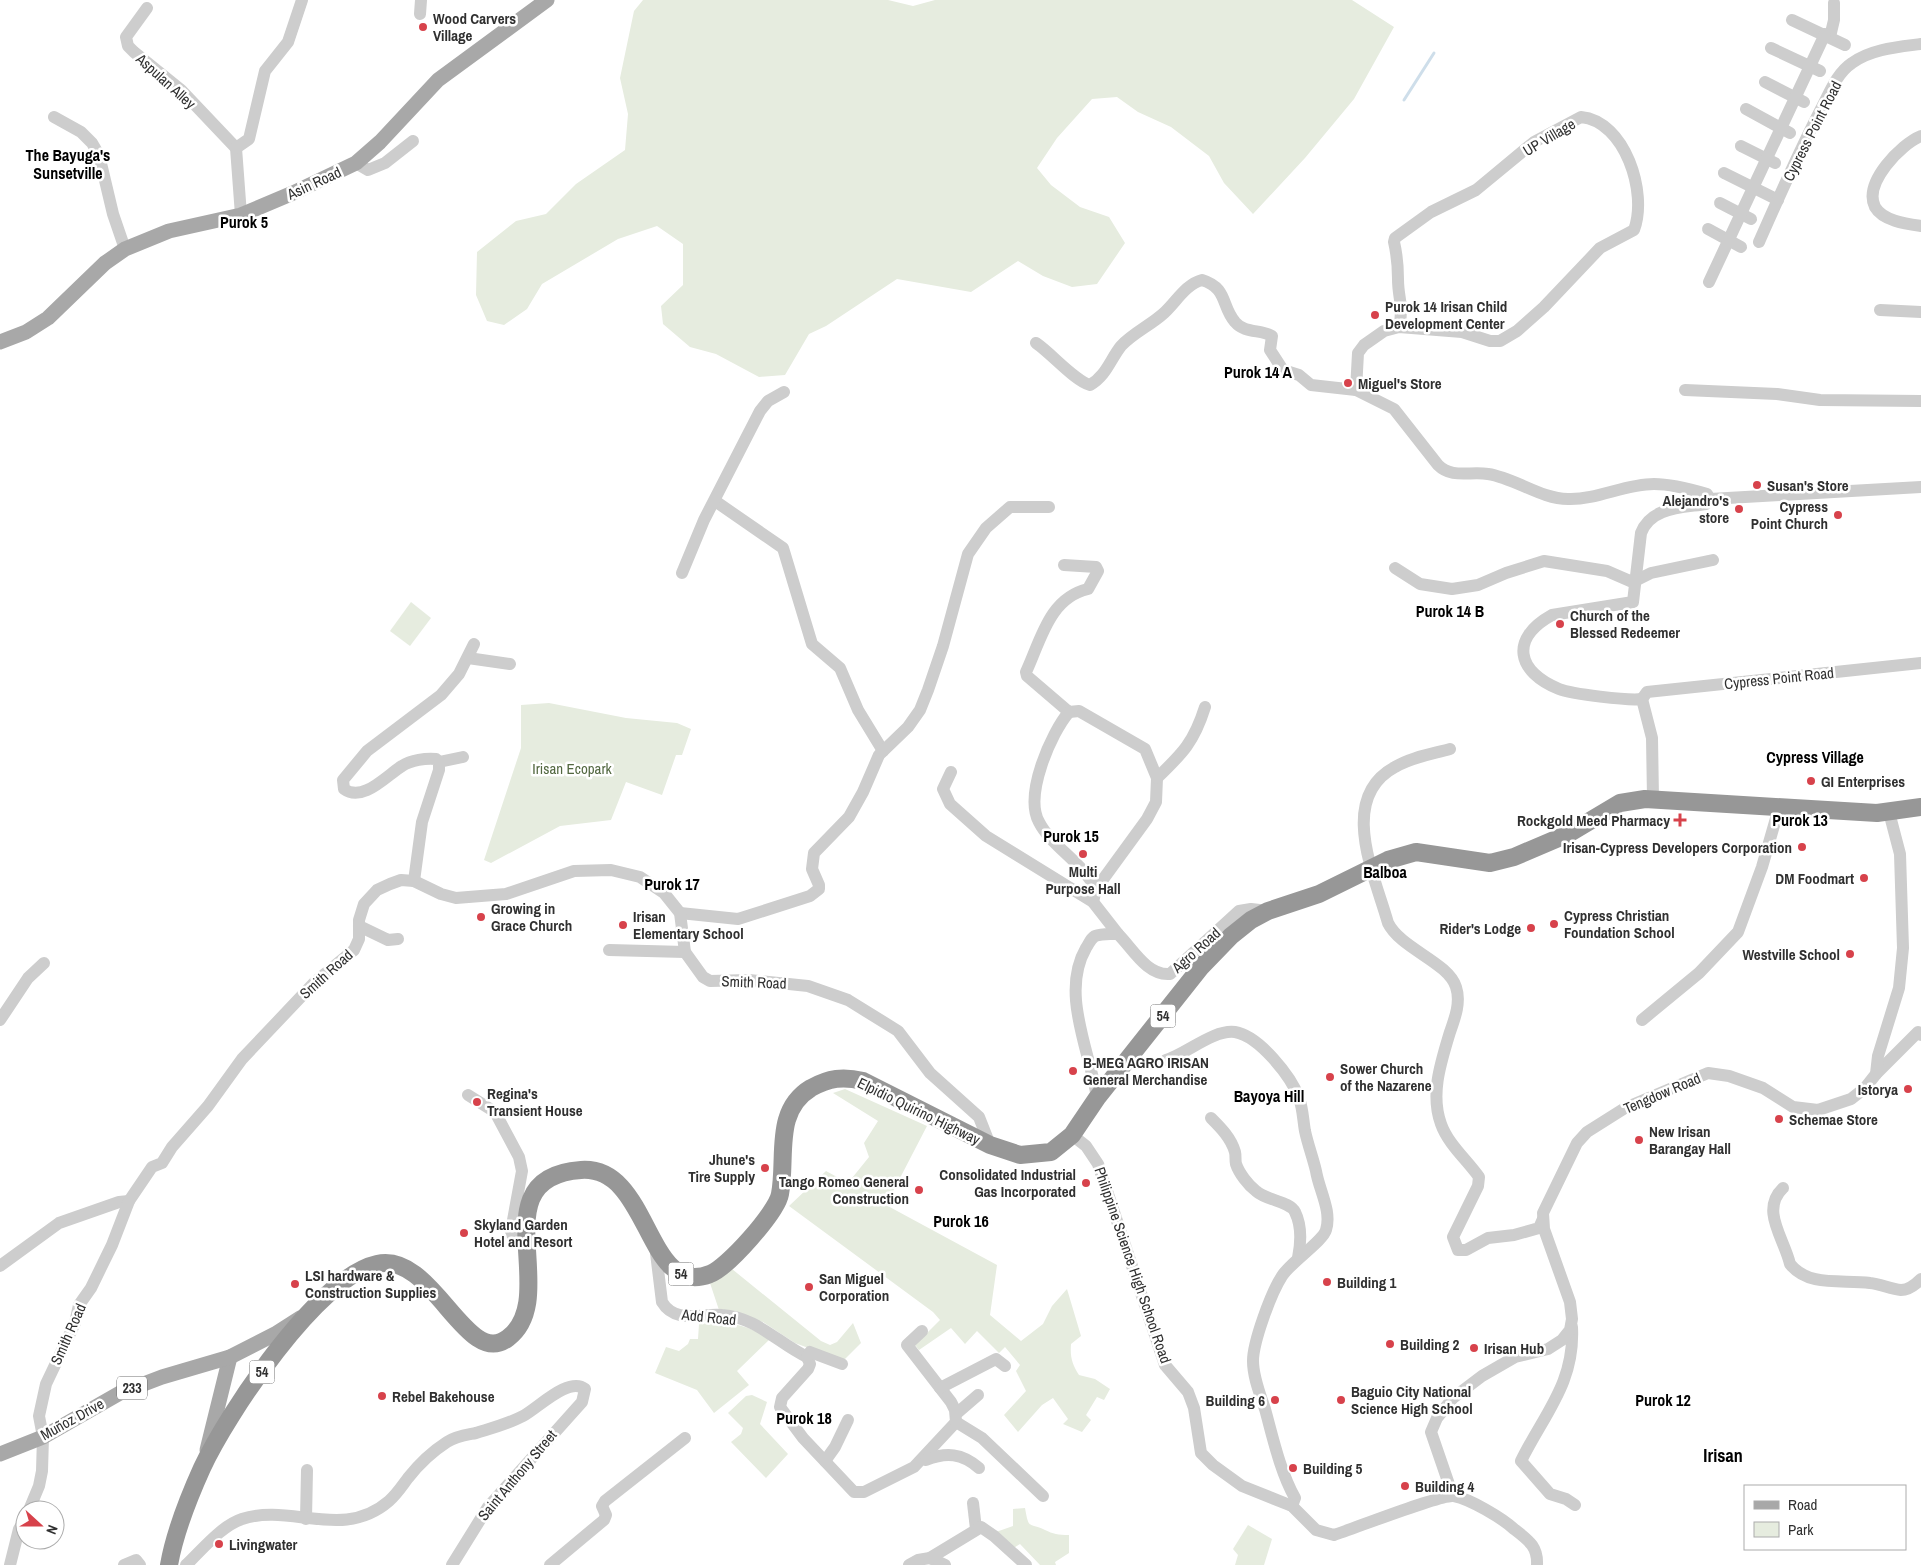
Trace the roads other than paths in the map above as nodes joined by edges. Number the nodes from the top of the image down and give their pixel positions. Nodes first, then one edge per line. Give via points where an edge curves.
1 (302, 0) edge
2 (421, 0) edge
3 (547, 0) edge
4 (1834, 3) dead end
5 (147, 8) dead end
6 (420, 14) dead end
7 (1792, 20) dead end
8 (1828, 35) junction
9 (1921, 44) edge
10 (1845, 45) dead end
11 (1771, 48) dead end
12 (1815, 69) junction
13 (1765, 82) dead end
14 (1800, 100) junction
15 (1746, 110) dead end
16 (54, 117) dead end
17 (1786, 130) junction
18 (1921, 136) edge
19 (413, 141) dead end
20 (1741, 146) dead end
21 (236, 148) junction
22 (1771, 161) junction
23 (356, 163) junction
24 (1724, 173) dead end
25 (1753, 188) junction
26 (1778, 200) junction
27 (1720, 204) dead end
28 (241, 215) junction
29 (1746, 217) junction
30 (1921, 226) edge
31 (1708, 229) dead end
32 (1729, 240) junction
33 (1759, 242) dead end
34 (1741, 247) dead end
35 (125, 249) junction
36 (1709, 282) dead end
37 (1880, 310) dead end
38 (1921, 312) edge
39 (1399, 327) junction
40 (0, 342) edge
41 (1036, 343) dead end
42 (1356, 390) junction
43 (1685, 390) dead end
44 (784, 392) dead end
45 (1921, 401) edge
46 (1921, 486) edge
47 (1710, 499) junction
48 (715, 501) junction
49 (1049, 507) dead end
50 (1713, 560) dead end
51 (1064, 565) dead end
52 (1395, 568) dead end
53 (682, 574) dead end
54 (1637, 580) junction
55 (474, 644) dead end
56 (468, 658) junction
57 (1921, 663) edge
58 (510, 664) dead end
59 (1642, 699) junction
60 (1205, 707) dead end
61 (1069, 712) junction
62 (1450, 749) dead end
63 (883, 751) junction
64 (464, 757) dead end
65 (439, 762) junction
66 (951, 772) dead end
67 (1157, 778) junction
68 (1653, 798) junction
69 (1921, 807) edge
70 (1779, 808) junction
71 (1889, 812) junction
72 (1372, 868) junction
73 (414, 881) junction
74 (1096, 889) junction
75 (1093, 902) junction
76 (1268, 911) junction
77 (680, 914) junction
78 (359, 926) junction
79 (1118, 934) junction
80 (398, 939) dead end
81 (609, 950) dead end
82 (685, 952) junction
83 (44, 963) dead end
84 (0, 1020) edge
85 (1642, 1020) dead end
86 (1921, 1035) edge
87 (1166, 1060) dead end
88 (1876, 1074) junction
89 (468, 1095) dead end
90 (1097, 1098) junction
91 (1211, 1118) dead end
92 (1072, 1135) junction
93 (990, 1145) junction
94 (1783, 1188) dead end
95 (129, 1201) junction
96 (1543, 1219) junction
97 (525, 1242) junction
98 (655, 1245) junction
99 (1298, 1258) junction
100 (0, 1266) edge
101 (1921, 1279) edge
102 (305, 1315) junction
103 (1572, 1325) junction
104 (922, 1331) dead end
105 (230, 1357) junction
106 (807, 1357) junction
107 (842, 1364) dead end
108 (1006, 1366) dead end
109 (940, 1388) junction
110 (978, 1395) dead end
111 (956, 1418) junction
112 (848, 1420) dead end
113 (43, 1437) junction
114 (685, 1438) dead end
115 (0, 1454) edge
116 (825, 1461) junction
117 (919, 1463) junction
118 (203, 1465) junction
119 (979, 1468) dead end
120 (307, 1470) dead end
121 (1043, 1496) dead end
122 (1453, 1496) junction
123 (33, 1500) edge
124 (973, 1503) dead end
125 (1292, 1506) junction
126 (1575, 1506) dead end
127 (306, 1519) junction
128 (976, 1529) junction
129 (15, 1545) edge
130 (930, 1558) junction
131 (167, 1562) edge
132 (10, 1565) edge
133 (124, 1565) edge
134 (140, 1565) edge
135 (186, 1565) edge
136 (452, 1565) edge
137 (550, 1565) edge
138 (909, 1565) edge
139 (945, 1565) edge
140 (1026, 1565) edge
141 (1538, 1565) edge

1 - 21 street via 288,42 265,71 249,139
2 - 6 street
3 - 23 main road, Asin Road via 438,80
4 - 8 street via 1834,20
5 - 21 street, Aspulan Alley via 126,37 128,46 181,90
7 - 8 street
8 - 10 street
8 - 12 street
9 - 26 street, Cypress Point Road via 1864,56 1842,72
11 - 12 street
12 - 14 street
13 - 14 street
14 - 17 street
15 - 17 street
16 - 35 street via 80,132 99,155
17 - 22 street
18 - 30 street via 1892,156 1873,198 1881,214
19 - 23 street via 378,167 368,170
20 - 22 street
21 - 28 street
22 - 25 street
23 - 28 main road, Asin Road
24 - 25 street
25 - 26 street
25 - 29 street
26 - 33 street, Cypress Point Road
27 - 29 street
28 - 35 main road, Asin Road via 169,231
29 - 32 street
31 - 32 street
32 - 34 street
32 - 36 street
35 - 40 main road, Asin Road via 106,262 48,318 26,332
37 - 38 street
39 - 39 street, UP Village via 1462,332 1500,341 1544,307 1600,248 1634,230 1638,211 1636,178 1625,152 1608,131 1581,117 1560,126 1534,142 1476,190 1431,212 1395,238 1403,310
39 - 42 street, UP Village via 1384,331 1358,353
41 - 42 street via 1081,383 1090,385 1103,376 1121,346 1154,321 1193,284 1202,280 1220,290 1235,323 1249,331 1272,336 1270,350 1283,370 1299,375 1311,385
42 - 47 street via 1394,409 1444,472 1452,475 1469,473 1504,477 1565,499 1581,499 1653,483 1692,489 1707,494
43 - 45 street via 1777,394 1820,400
44 - 48 street via 760,410
46 - 47 street
47 - 54 street via 1706,504 1660,512 1649,519 1641,533
48 - 53 street
48 - 63 street via 785,552 812,644 840,668 858,710
49 - 63 street via 1010,507 976,540 964,566 943,646 920,710
50 - 54 street via 1651,573
51 - 61 street via 1096,567 1098,571 1088,589 1076,591 1051,612 1026,672
52 - 54 street via 1420,584 1452,588 1478,585 1544,561 1607,571 1621,578
54 - 59 street via 1634,600 1630,603 1570,611 1544,619 1525,643 1523,658 1527,668 1560,689
55 - 56 street
56 - 58 street
56 - 65 street via 440,695 367,751 342,785 347,791 357,793 375,786 403,765 424,759
57 - 59 street, Cypress Point Road via 1646,692
59 - 68 street via 1652,738
60 - 67 street via 1197,732 1184,751
61 - 67 street via 1079,712 1145,748
61 - 74 street via 1042,758 1036,808 1038,821
62 - 72 street via 1415,758 1394,767 1379,779 1362,817 1364,842
63 - 77 street via 849,817 814,853 812,869 819,885 815,893 738,919
64 - 65 street
65 - 73 street via 422,822
66 - 75 street via 943,789 950,804 986,836
67 - 74 street via 1156,802 1147,819
68 - 70 highway, Elpidio Quirino Highway / 54
68 - 72 highway, Elpidio Quirino Highway / 54 via 1620,803 1568,834 1490,863 1416,852
69 - 71 highway, Elpidio Quirino Highway / 54
70 - 71 highway, Elpidio Quirino Highway / 54
70 - 85 street via 1738,932 1699,974
71 - 88 street via 1900,854 1903,948 1898,988 1880,1048
72 - 76 highway, Elpidio Quirino Highway / 54 via 1319,894
72 - 96 street via 1393,934 1450,977 1456,987 1456,1015 1435,1090 1436,1106 1447,1137 1479,1177 1478,1186 1453,1237 1458,1250 1466,1250 1488,1238 1539,1228
73 - 77 street via 441,894 462,898 506,894 574,871 610,870 640,878 654,886
73 - 78 street, Smith Road via 401,880 377,890 364,904
74 - 75 street
75 - 79 street
76 - 79 street, Agro Road via 1239,911 1170,974 1159,975 1150,969
76 - 90 highway, Elpidio Quirino Highway / 54 via 1231,936 1201,968
77 - 82 street, Smith Road
78 - 80 street via 388,940
78 - 95 street, Smith Road via 359,939 354,950 314,982 252,1047 208,1106 172,1146 162,1163 152,1168
79 - 90 street via 1097,935 1092,939 1081,957 1076,983 1077,1007
81 - 82 street
82 - 93 street, Smith Road via 696,971 710,981 767,981 826,990 898,1031 930,1073 979,1117
83 - 84 street via 28,978
86 - 88 street, Tengdow Road via 1918,1032
87 - 99 street via 1220,1034 1234,1032 1256,1041 1290,1082 1298,1097 1325,1200 1323,1236
88 - 96 street, Tengdow Road via 1851,1099 1818,1110 1794,1107 1763,1088 1729,1076 1708,1073 1688,1080 1625,1108 1587,1132 1577,1143 1561,1174 1545,1207
89 - 97 street via 495,1112 520,1157 522,1171 511,1231 513,1237
90 - 92 highway, Elpidio Quirino Highway / 54
91 - 99 street via 1226,1132 1236,1153 1235,1163 1256,1192 1270,1201 1285,1203 1295,1211 1300,1237
92 - 93 highway, Elpidio Quirino Highway / 54 via 1057,1149 1042,1155 1020,1155
92 - 125 street, Philippine Science High School Road via 1086,1146 1098,1164 1165,1365 1188,1392 1194,1408 1201,1453 1242,1486
93 - 98 highway, Elpidio Quirino Highway / 54 via 863,1082 848,1078 829,1079 804,1093 791,1109 783,1134 780,1195 772,1213 727,1262 714,1273 694,1277 676,1272
94 - 101 street via 1775,1196 1771,1210 1795,1270 1827,1281 1869,1283 1902,1290
95 - 100 street via 59,1223
95 - 113 street, Smith Road via 112,1246 79,1305 75,1323 46,1384 39,1416
96 - 103 street via 1570,1302
97 - 98 highway, Elpidio Quirino Highway / 54 via 527,1213 538,1188 560,1174 590,1170 612,1178 623,1188
97 - 102 highway, Elpidio Quirino Highway / 54 via 529,1271 526,1306 512,1334 500,1343 488,1343 468,1332 424,1281 412,1271 391,1264 377,1264 354,1275
98 - 106 street, Add Road via 662,1302 666,1309 689,1317 723,1315 744,1320
99 - 125 street via 1277,1284 1253,1361 1275,1444 1295,1498
102 - 105 main road, Muñoz Drive / 233
102 - 118 highway, Elpidio Quirino Highway / 54 via 244,1396
103 - 122 street via 1568,1335 1558,1344 1515,1357 1482,1376 1453,1398 1432,1425 1431,1432
103 - 126 street via 1568,1373 1521,1461 1550,1494
104 - 109 street via 907,1345
105 - 113 main road, Muñoz Drive / 233 via 120,1393
105 - 118 main road
106 - 107 street, Add Road via 810,1352
106 - 116 street via 808,1369 780,1404 803,1438
108 - 109 street via 996,1359
109 - 111 street via 952,1402
110 - 111 street
111 - 117 street
111 - 121 street
112 - 116 street
113 - 115 main road, Muñoz Drive / 233
113 - 123 street, Smith Road via 42,1470
114 - 137 street via 605,1501 602,1506 606,1515 604,1520
116 - 117 street via 849,1488 859,1494 900,1476
117 - 119 street via 947,1454 964,1458
118 - 131 highway, Elpidio Quirino Highway / 54 via 184,1509
120 - 127 street
122 - 125 street, Philippine Science High School Road via 1334,1535 1316,1530
122 - 141 street via 1508,1524 1530,1541 1536,1548
124 - 128 street
127 - 135 street via 267,1516 240,1519
127 - 136 street, Saint Anthony Street via 346,1521 378,1509 388,1502 420,1464 448,1441 508,1423 572,1385 580,1385 585,1389 582,1402 488,1507
128 - 130 street
128 - 140 street via 981,1527 988,1531
129 - 132 street
130 - 138 street
130 - 139 street
133 - 134 street via 136,1560

